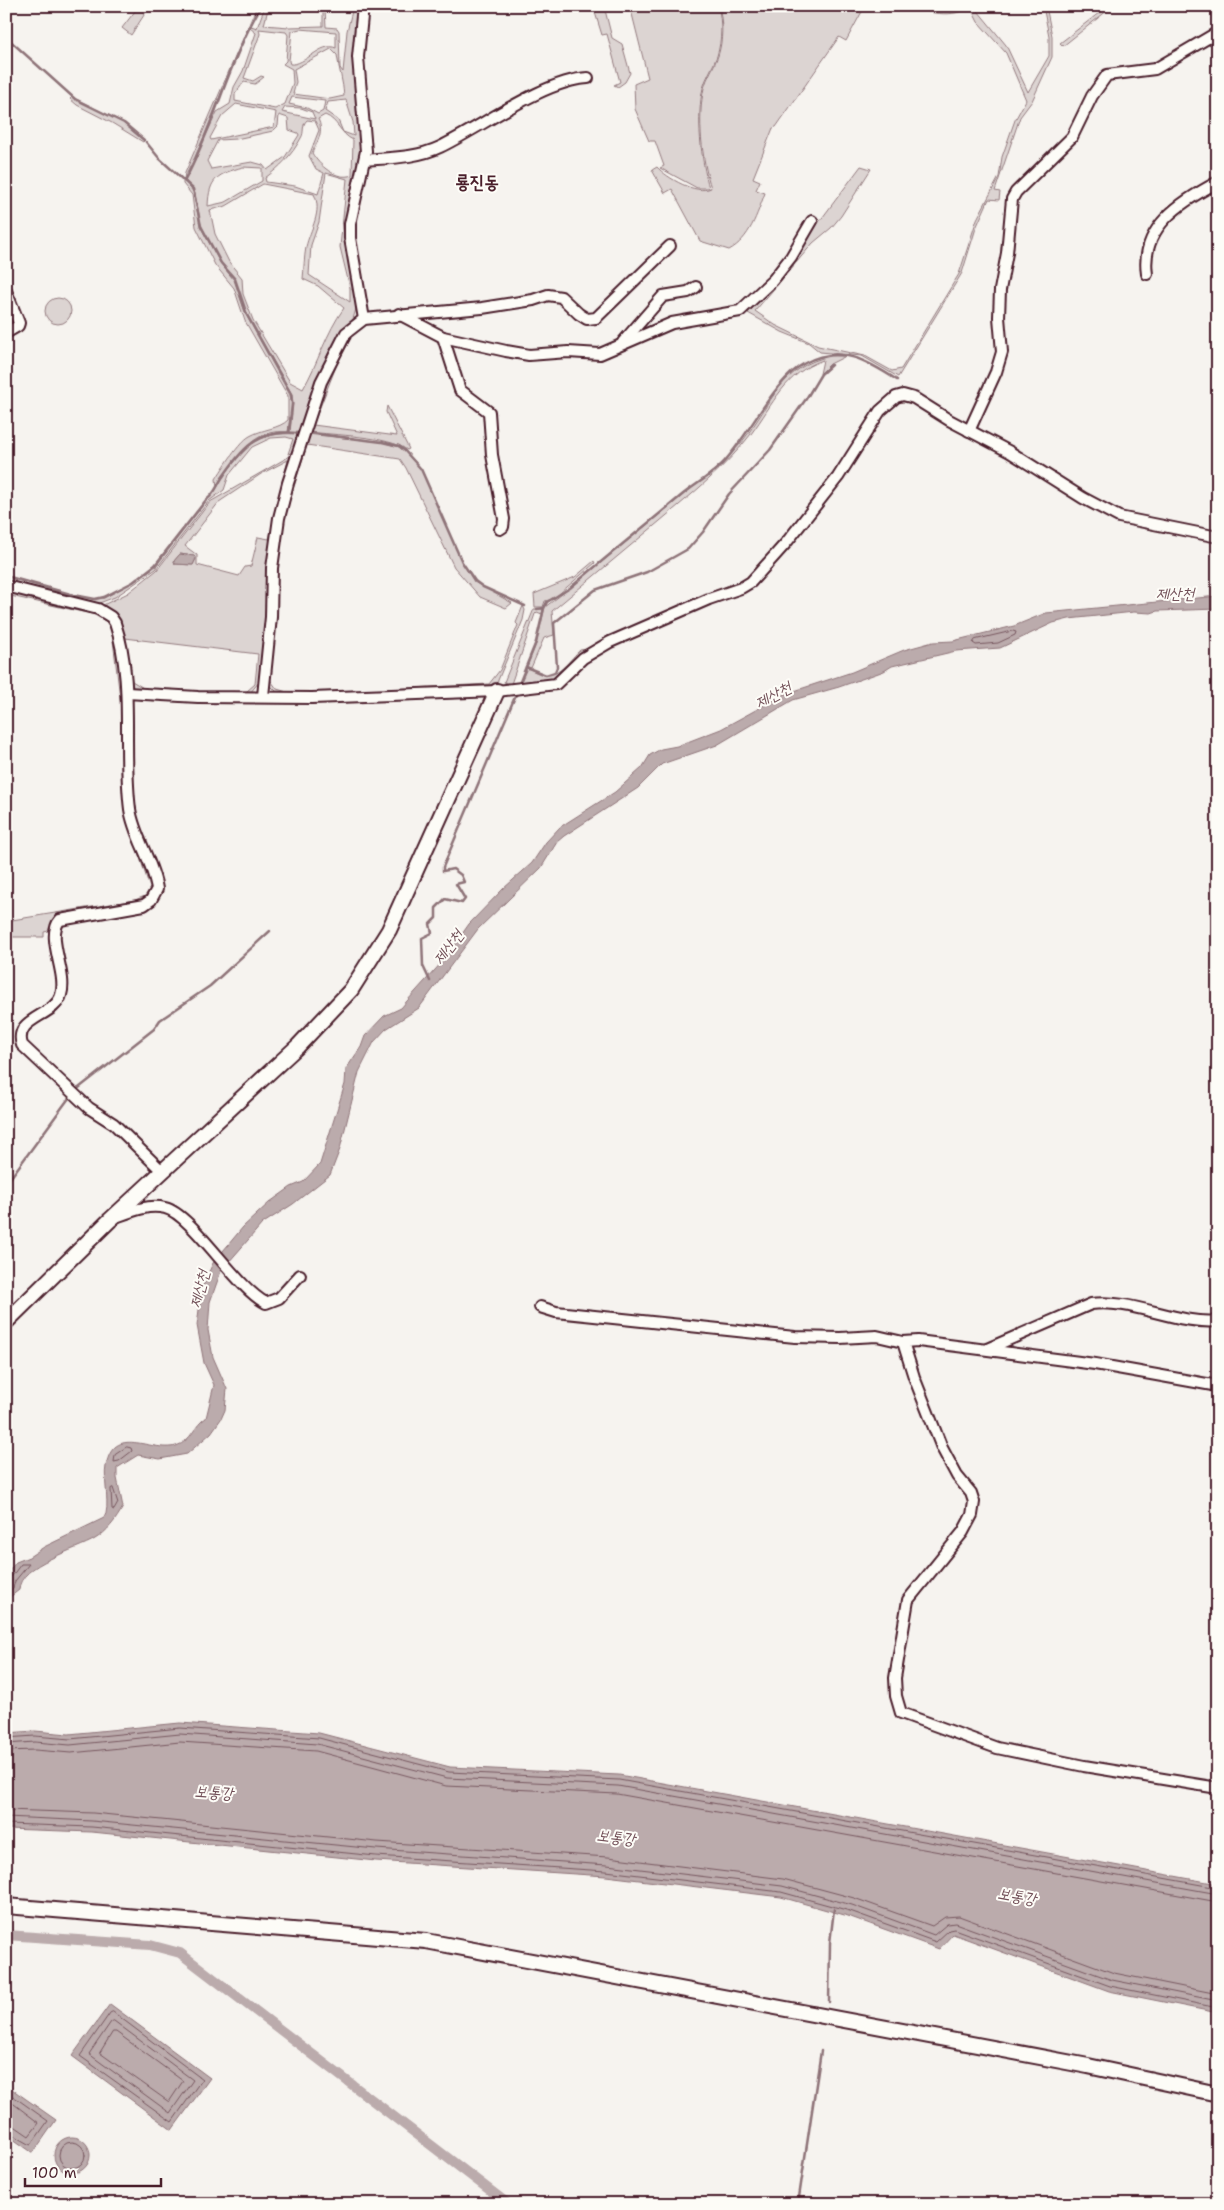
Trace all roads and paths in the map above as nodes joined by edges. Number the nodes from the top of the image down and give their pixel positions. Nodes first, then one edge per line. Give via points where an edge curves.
1 (363, 6) edge
2 (1218, 32) edge
3 (588, 78) dead end
4 (365, 160) junction
5 (1218, 182) edge
6 (812, 221) dead end
7 (670, 246) dead end
8 (1147, 274) dead end
9 (696, 288) dead end
10 (6, 292) edge
11 (398, 314) junction
12 (364, 319) junction
13 (6, 333) edge
14 (442, 337) junction
15 (621, 344) junction
16 (969, 431) junction
17 (500, 529) dead end
18 (1218, 537) edge
19 (6, 586) edge
20 (497, 691) junction
21 (127, 693) junction
22 (263, 696) junction
23 (163, 1172) junction
24 (110, 1220) junction
25 (300, 1275) dead end
26 (540, 1307) dead end
27 (1218, 1321) edge
28 (6, 1322) edge
29 (904, 1342) junction
30 (986, 1350) junction
31 (1218, 1386) edge
32 (1218, 1788) edge
33 (6, 1906) edge
34 (1218, 2094) edge

1 - 4 street via 358,57
2 - 16 street via 1155,69 1107,75 1092,96 1072,137 1016,192 1012,199 1008,254 1000,290 1002,352
3 - 4 street via 579,78 533,96 439,148 420,154
4 - 12 street via 350,224
5 - 8 street via 1178,205 1158,226 1148,252
6 - 15 street via 773,280 740,311 672,323
7 - 11 street via 596,318 588,319 561,297 548,295 482,308
9 - 15 street via 663,296
10 - 13 street via 19,323
11 - 12 street
11 - 14 street
12 - 22 street via 346,333 321,382 288,483 274,546
14 - 15 street via 529,355 600,354
14 - 17 street via 460,390 489,412 492,455 504,519 504,527
16 - 18 street via 1030,463 1119,517
16 - 20 street via 914,398 896,397 880,411 838,477 786,544 751,582 610,642 583,658 556,684
19 - 21 street via 88,605 111,617 118,634
20 - 22 street via 312,698
20 - 23 main road via 389,930 351,990 298,1046
21 - 22 street
21 - 23 street via 128,793 132,821 156,883 155,894 144,905 60,920 55,939 62,980 61,997 49,1011 23,1028 20,1039 70,1091 114,1124
23 - 24 main road
24 - 25 street via 147,1207 169,1209 266,1303 279,1298
24 - 28 main road
26 - 29 street via 556,1312 739,1333 816,1338 877,1336
27 - 30 street via 1191,1320 1106,1302 1091,1304
29 - 30 street
29 - 32 street via 942,1448 974,1502 972,1515 962,1532 908,1600 895,1678 901,1713 997,1748
30 - 31 street via 1096,1364
33 - 34 main road via 426,1941 1088,2066

